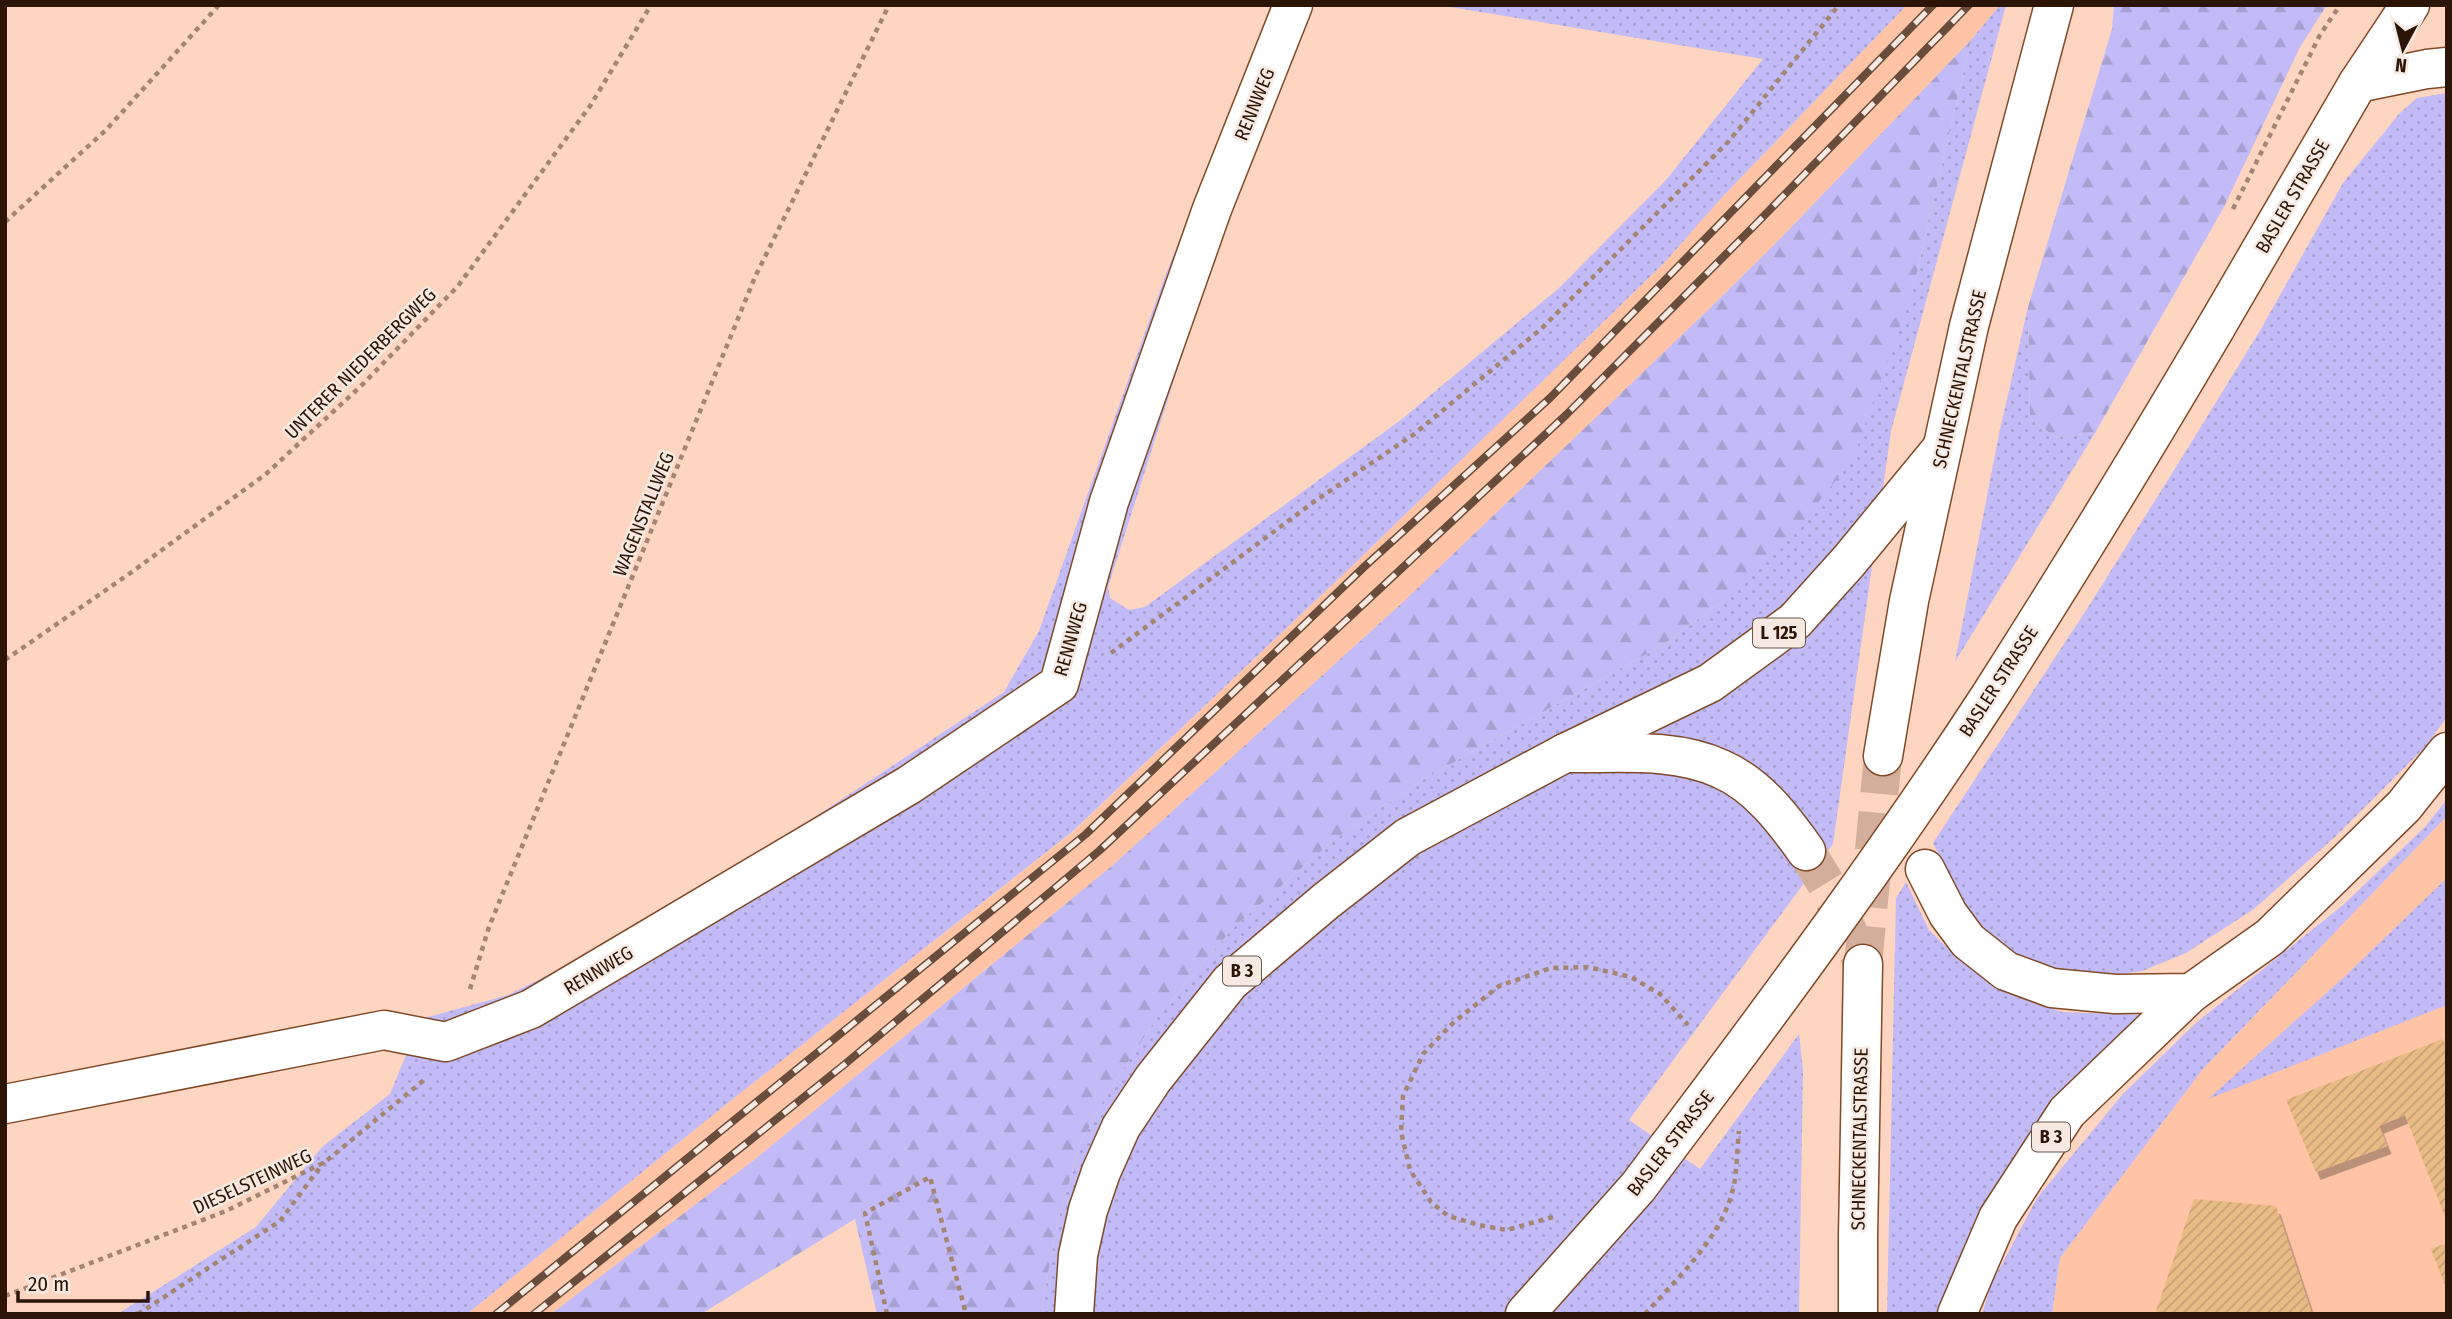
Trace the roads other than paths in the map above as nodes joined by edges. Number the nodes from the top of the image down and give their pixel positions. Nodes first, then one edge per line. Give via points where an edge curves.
1 (1293, 5) edge
2 (2054, 5) edge
3 (2410, 5) edge
4 (2447, 67) edge
5 (2358, 83) junction
6 (1942, 449) junction
7 (2447, 752) edge
8 (1565, 753) junction
9 (1883, 756) tunnel mouth
10 (1806, 851) tunnel mouth
11 (1925, 869) dead end
12 (1863, 964) dead end
13 (2191, 993) junction
14 (5, 1104) edge
15 (1074, 1314) edge
16 (1525, 1314) edge
17 (1858, 1314) edge
18 (1957, 1314) edge

1 - 14 main road, RENNWEG via 1212,209 1109,502 1059,684 909,785 531,1009 446,1042 384,1030
2 - 6 main road, SCHNECKENTALSTRASSE / L 125 via 1969,326
3 - 5 main road, BASLER STRASSE
4 - 5 main road
5 - 16 main road, BASLER STRASSE, bridge via 2106,514 1988,698 1769,1014 1630,1196
6 - 8 main road, L 125 via 1795,621 1710,683
6 - 9 main road, SCHNECKENTALSTRASSE / L 125 via 1909,601
7 - 13 main road, B 3 via 2404,806 2270,937
8 - 10 main road, B 3 via 1681,756 1721,769 1752,788
8 - 15 main road, B 3 via 1408,836 1230,982 1121,1127 1088,1210 1078,1255
11 - 13 main road via 1948,915 1968,941 2006,971 2052,988 2115,994
12 - 17 main road, SCHNECKENTALSTRASSE
13 - 18 main road, B 3 via 2067,1112 1998,1218

